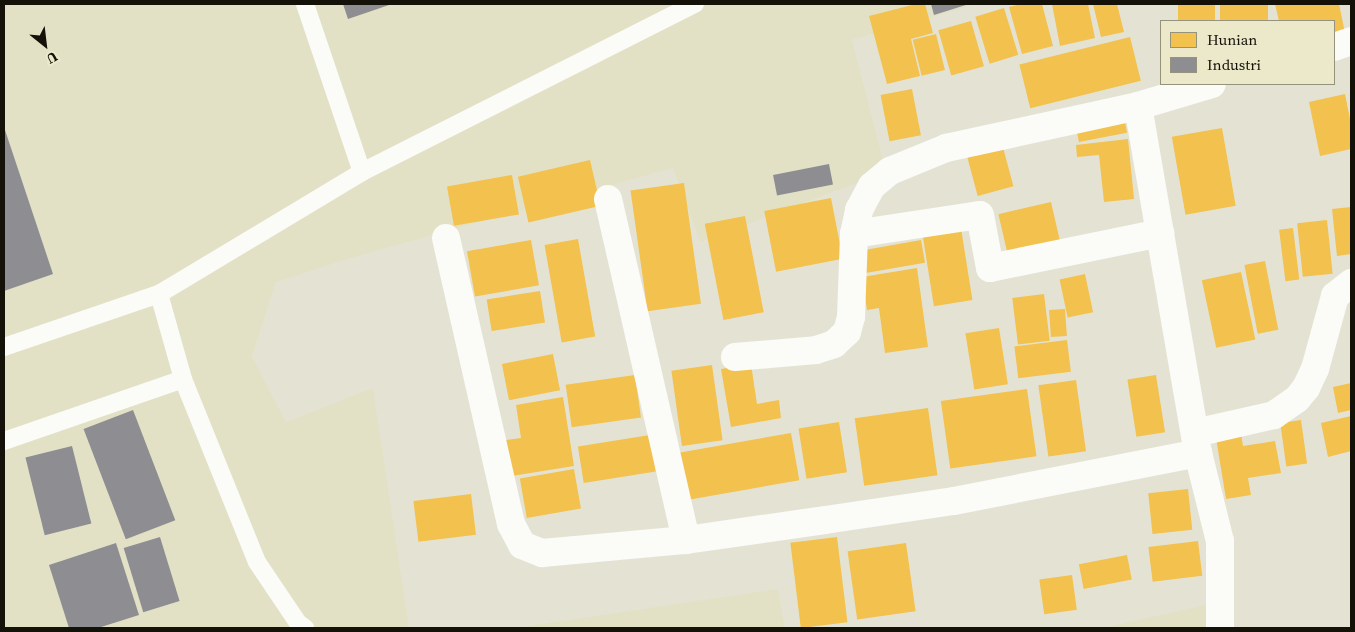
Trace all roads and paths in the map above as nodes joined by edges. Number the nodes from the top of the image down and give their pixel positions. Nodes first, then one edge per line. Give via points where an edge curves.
1 (305, 4) edge
2 (695, 4) edge
3 (1351, 41) edge
4 (1335, 47) edge
5 (1209, 85) edge
6 (1138, 106) junction
7 (362, 172) junction
8 (608, 199) dead end
9 (1160, 232) junction
10 (854, 234) junction
11 (446, 238) dead end
12 (1351, 282) edge
13 (158, 294) junction
14 (4, 347) edge
15 (734, 356) dead end
16 (183, 379) junction
17 (4, 441) edge
18 (1197, 443) junction
19 (686, 540) junction
20 (305, 628) edge
21 (1220, 628) edge

1 - 7 lane
2 - 7 lane
3 - 4 street
5 - 6 street
6 - 9 street
6 - 10 street via 946,148 890,171 872,186 859,210
7 - 13 lane
8 - 19 street
9 - 10 street via 990,268 980,215
9 - 18 street
10 - 15 street via 851,317 847,332 834,344 816,350
11 - 19 street via 499,480 511,524 522,545 542,553
12 - 18 street via 1335,296 1315,369 1297,399 1274,415
13 - 14 lane
13 - 16 lane
16 - 17 lane
16 - 20 lane via 258,562 298,623
18 - 19 street via 954,501
18 - 21 street via 1220,541

